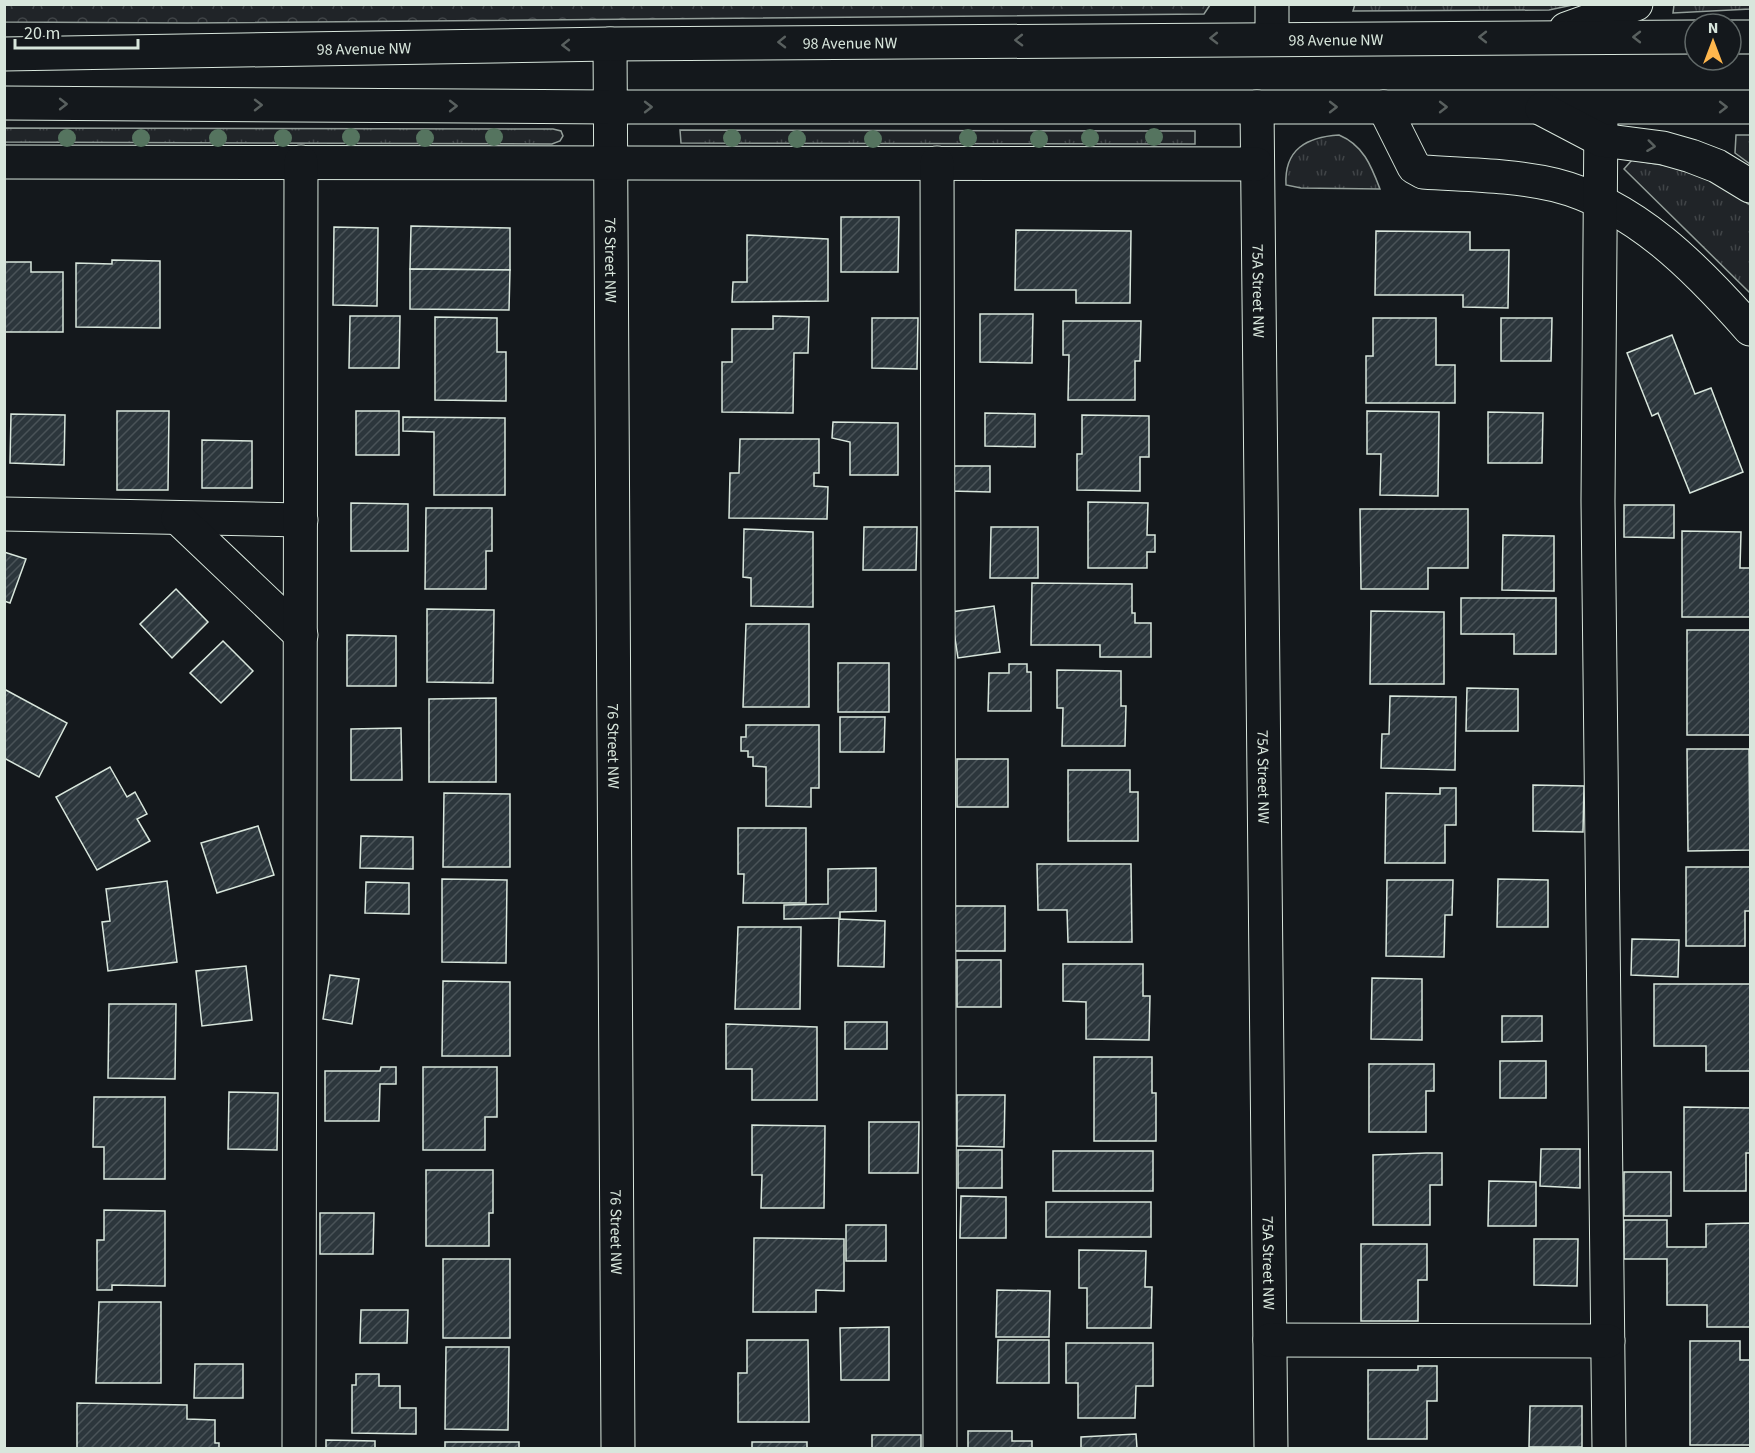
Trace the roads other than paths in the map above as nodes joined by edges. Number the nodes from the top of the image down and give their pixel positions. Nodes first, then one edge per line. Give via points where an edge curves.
1 (1272, 4) edge
2 (1635, 4) edge
3 (1541, 37) junction
4 (1683, 37) edge
5 (1272, 38) junction
6 (610, 44) junction
7 (4, 54) edge
8 (4, 103) edge
9 (1601, 106) junction
10 (609, 107) junction
11 (1257, 107) junction
12 (1384, 107) junction
13 (1538, 107) junction
14 (1750, 107) edge
15 (1601, 140) junction
16 (4, 162) edge
17 (301, 162) junction
18 (609, 163) junction
19 (937, 164) junction
20 (1256, 164) junction
21 (1750, 186) edge
22 (1601, 201) junction
23 (1750, 328) edge
24 (4, 514) edge
25 (178, 518) junction
26 (300, 520) junction
27 (300, 635) junction
28 (1270, 1340) junction
29 (1608, 1341) junction
30 (299, 1449) edge
31 (618, 1449) edge
32 (940, 1449) edge
33 (1271, 1449) edge
34 (1609, 1449) edge

1 - 5 street
2 - 3 street
4 -> 3 street, 98 Avenue NW
3 -> 5 street, 98 Avenue NW
5 -> 6 street, 98 Avenue NW
6 -> 7 street, 98 Avenue NW
6 - 10 street, 76 Street NW
8 -> 10 street
9 - 13 street
9 -> 14 street
9 - 15 street
10 -> 11 street
10 - 18 street, 76 Street NW
11 -> 12 street
11 - 20 street, 75A Street NW
12 -> 13 street
12 - 22 street via 1409,160 1423,172 1523,179
13 - 15 street
15 -> 21 street via 1691,156 1718,166
15 - 22 street
16 - 17 street
17 - 18 street
17 - 26 street
18 - 19 street
18 - 31 street, 76 Street NW
19 - 20 street
19 - 32 street
20 - 28 street, 75A Street NW
22 - 23 street via 1663,241
22 - 29 street via 1598,501
24 - 25 street
25 - 26 street
25 - 27 street
26 - 27 street
27 - 30 street
28 - 29 street
28 - 33 street, 75A Street NW
29 - 34 street

